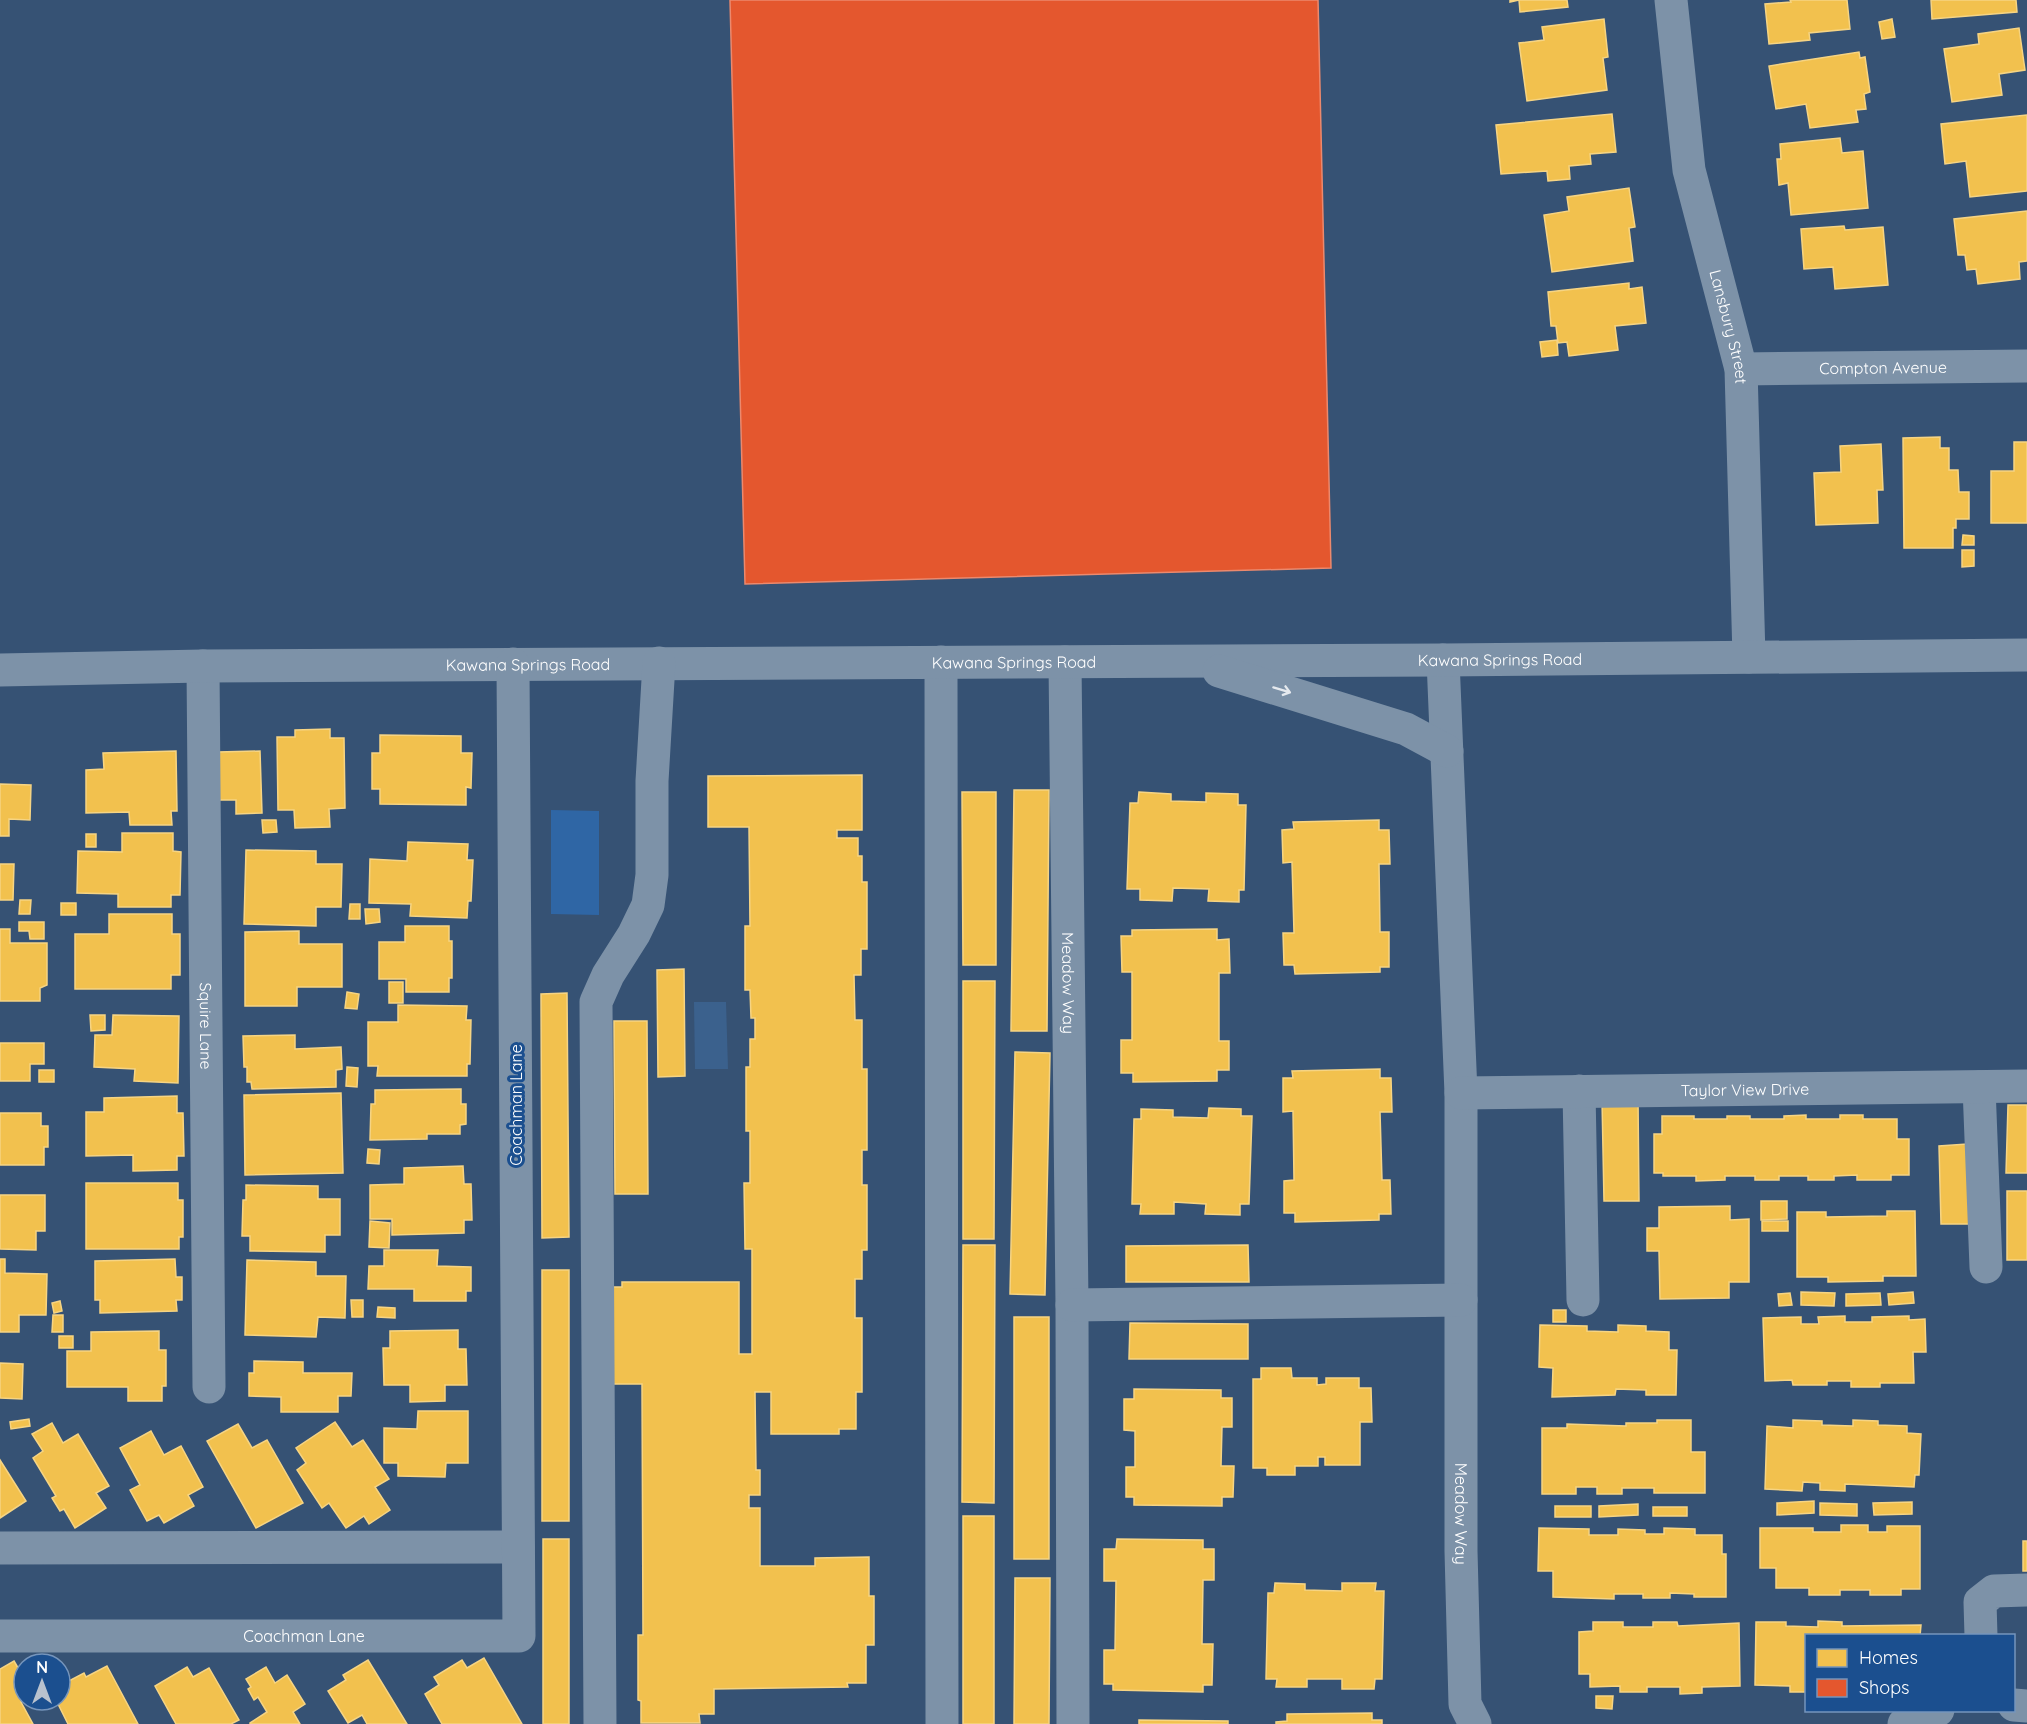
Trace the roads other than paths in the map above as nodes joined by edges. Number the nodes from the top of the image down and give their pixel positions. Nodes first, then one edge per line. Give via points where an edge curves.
1 (1671, 0) edge
2 (2027, 366) edge
3 (1741, 369) junction
4 (2027, 655) edge
5 (1749, 657) junction
6 (1443, 660) junction
7 (1186, 661) junction
8 (941, 662) junction
9 (1065, 662) junction
10 (659, 663) junction
11 (513, 664) junction
12 (203, 666) junction
13 (0, 670) edge
14 (1447, 751) junction
15 (2027, 1086) edge
16 (1979, 1087) junction
17 (1579, 1091) junction
18 (1461, 1093) junction
19 (1986, 1267) dead end
20 (1461, 1299) junction
21 (1583, 1300) dead end
22 (1072, 1305) junction
23 (209, 1387) dead end
24 (518, 1547) junction
25 (0, 1548) edge
26 (2027, 1590) edge
27 (1981, 1634) edge
28 (0, 1636) edge
29 (1933, 1712) edge
30 (600, 1724) edge
31 (942, 1724) edge
32 (1073, 1724) edge
33 (1475, 1724) edge
34 (1904, 1724) edge

1 - 3 street, Lansbury Street via 1689,170
2 - 3 street, Compton Avenue
3 - 5 street, Lansbury Street
4 - 5 street, Kawana Springs Road
5 - 6 street, Kawana Springs Road
6 - 7 street, Kawana Springs Road
6 - 14 street, Meadow Way
7 - 9 street, Kawana Springs Road
7 -> 14 street via 1406,729
8 - 9 street, Kawana Springs Road
8 - 10 street, Kawana Springs Road
8 - 31 street
9 - 22 street, Meadow Way
10 - 11 street, Kawana Springs Road
10 - 30 street via 648,905 596,1002
11 - 12 street, Kawana Springs Road
11 - 24 street, Coachman Lane
12 - 13 street, Kawana Springs Road
12 - 23 street, Squire Lane
14 - 18 street, Meadow Way
15 - 16 street, Taylor View Drive
16 - 17 street, Taylor View Drive
16 - 19 street
17 - 18 street, Taylor View Drive
17 - 21 street
18 - 20 street, Meadow Way
20 - 22 street
20 - 33 street, Meadow Way via 1465,1704
22 - 32 street, Meadow Way
24 - 25 street
24 - 28 street, Coachman Lane via 519,1636
26 - 27 street via 1995,1591 1980,1602
29 - 34 street

